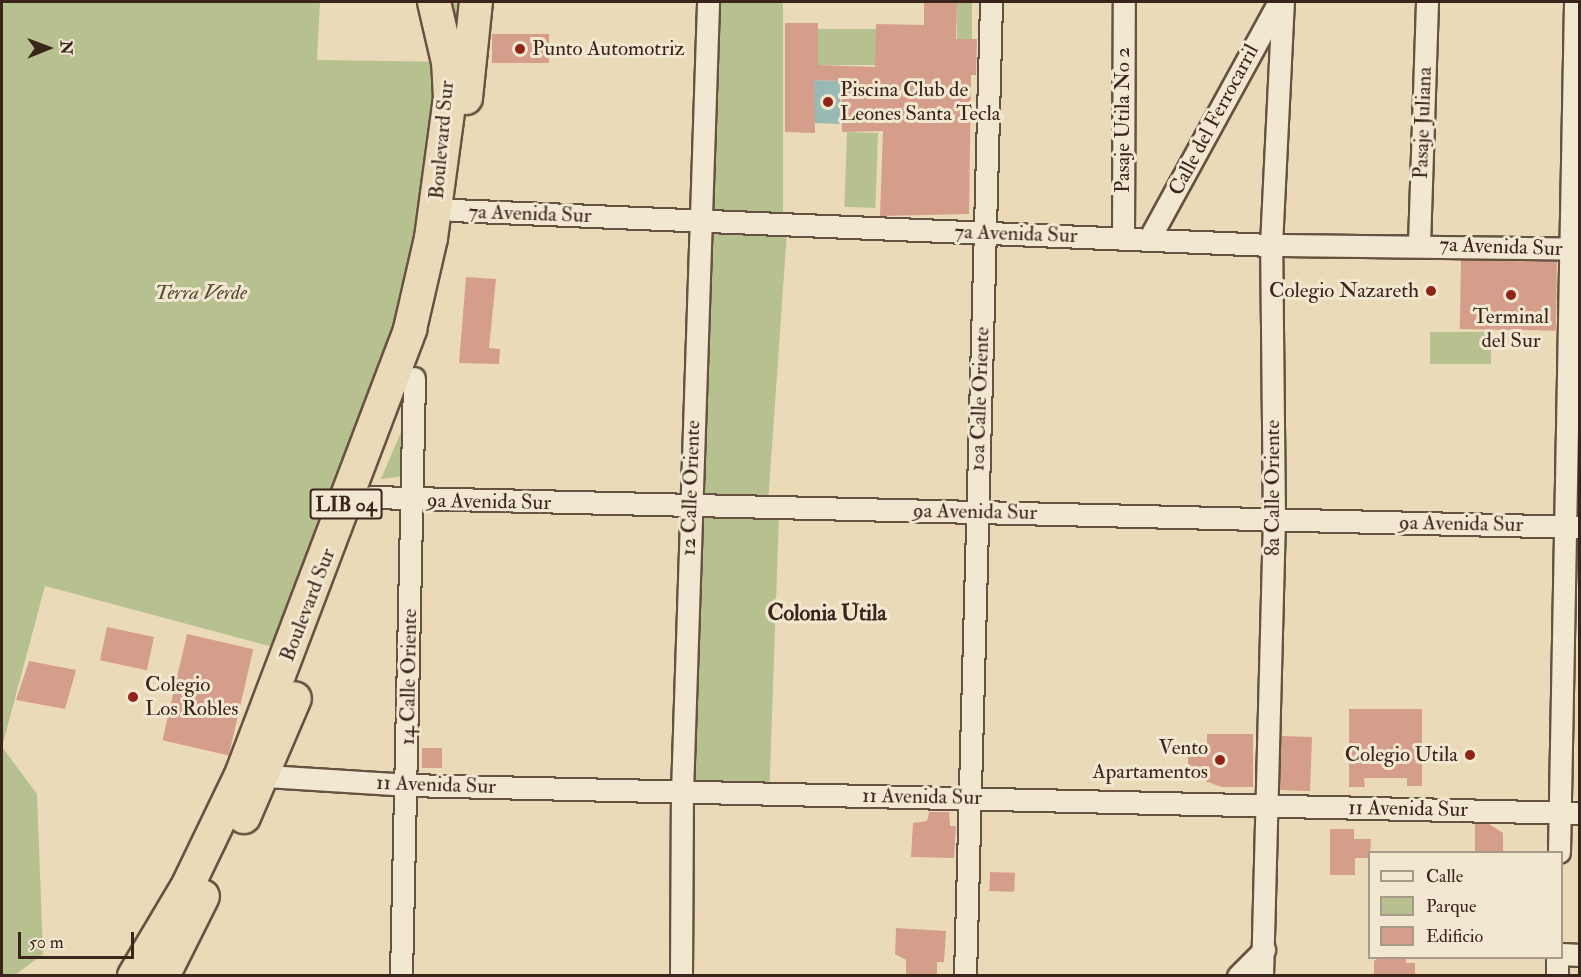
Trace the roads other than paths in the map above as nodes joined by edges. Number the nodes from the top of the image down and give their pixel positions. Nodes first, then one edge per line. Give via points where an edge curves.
1 (434, 2) edge
2 (476, 2) edge
3 (708, 2) edge
4 (991, 2) edge
5 (1124, 2) edge
6 (1278, 2) edge
7 (1283, 2) edge
8 (1427, 2) edge
9 (1575, 2) edge
10 (452, 210) junction
11 (702, 221) junction
12 (984, 233) junction
13 (1123, 238) junction
14 (1149, 239) junction
15 (1271, 244) junction
16 (1419, 244) junction
17 (1575, 249) edge
18 (414, 378) junction
19 (371, 497) junction
20 (412, 502) junction
21 (690, 504) junction
22 (977, 512) junction
23 (1274, 519) junction
24 (1572, 527) edge
25 (265, 776) junction
26 (407, 785) junction
27 (682, 792) junction
28 (970, 799) junction
29 (1268, 806) junction
30 (1570, 813) edge
31 (1559, 851) edge
32 (1264, 950) junction
33 (1563, 954) edge
34 (1580, 955) edge
35 (1557, 959) edge
36 (134, 975) edge
37 (163, 975) edge
38 (401, 975) edge
39 (681, 975) edge
40 (965, 975) edge
41 (1238, 975) edge
42 (1262, 975) edge
43 (1557, 975) edge

1 - 36 highway, Boulevard Sur / LIB 04 via 448,62 450,98 431,237 410,329 241,775 188,885
2 - 10 highway, Boulevard Sur / LIB 04
3 - 11 street, 12 Calle Oriente
4 - 12 street, 10a Calle Oriente
5 - 13 street, Pasaje Utila No 2
6 - 14 street, Calle del Ferrocarril
7 - 15 street, 8a Calle Oriente
8 - 16 street, Pasaje Juliana
9 - 17 street
10 - 11 street, 7a Avenida Sur
10 - 18 highway, Boulevard Sur / LIB 04
11 - 12 street, 7a Avenida Sur
11 - 21 street, 12 Calle Oriente
12 - 13 street, 7a Avenida Sur
12 - 22 street, 10a Calle Oriente
13 - 14 street, 7a Avenida Sur
14 - 15 street, 7a Avenida Sur
15 - 16 street, 7a Avenida Sur
15 - 23 street, 8a Calle Oriente
16 - 17 street, 7a Avenida Sur
17 - 24 street
18 - 19 highway, Boulevard Sur / LIB 04
18 - 20 street, 14 Calle Oriente
19 - 20 street, 9a Avenida Sur
19 - 25 highway, Boulevard Sur / LIB 04
20 - 21 street, 9a Avenida Sur
20 - 26 street, 14 Calle Oriente
21 - 22 street, 9a Avenida Sur
21 - 27 street, 12 Calle Oriente
22 - 23 street, 9a Avenida Sur
22 - 28 street, 10a Calle Oriente
23 - 24 street, 9a Avenida Sur
23 - 29 street, 8a Calle Oriente
24 - 30 street
25 - 26 street, 11 Avenida Sur
25 - 37 highway, Boulevard Sur / LIB 04
26 - 27 street, 11 Avenida Sur
26 - 38 street, 14 Calle Oriente
27 - 28 street, 11 Avenida Sur
27 - 39 street, 12 Calle Oriente
28 - 29 street, 11 Avenida Sur
28 - 40 street, 10a Calle Oriente
29 - 30 street, 11 Avenida Sur
29 - 32 street, 8a Calle Oriente
30 - 31 street
32 - 41 street
32 - 42 street, 8a Calle Oriente
33 - 34 street
35 - 43 street

